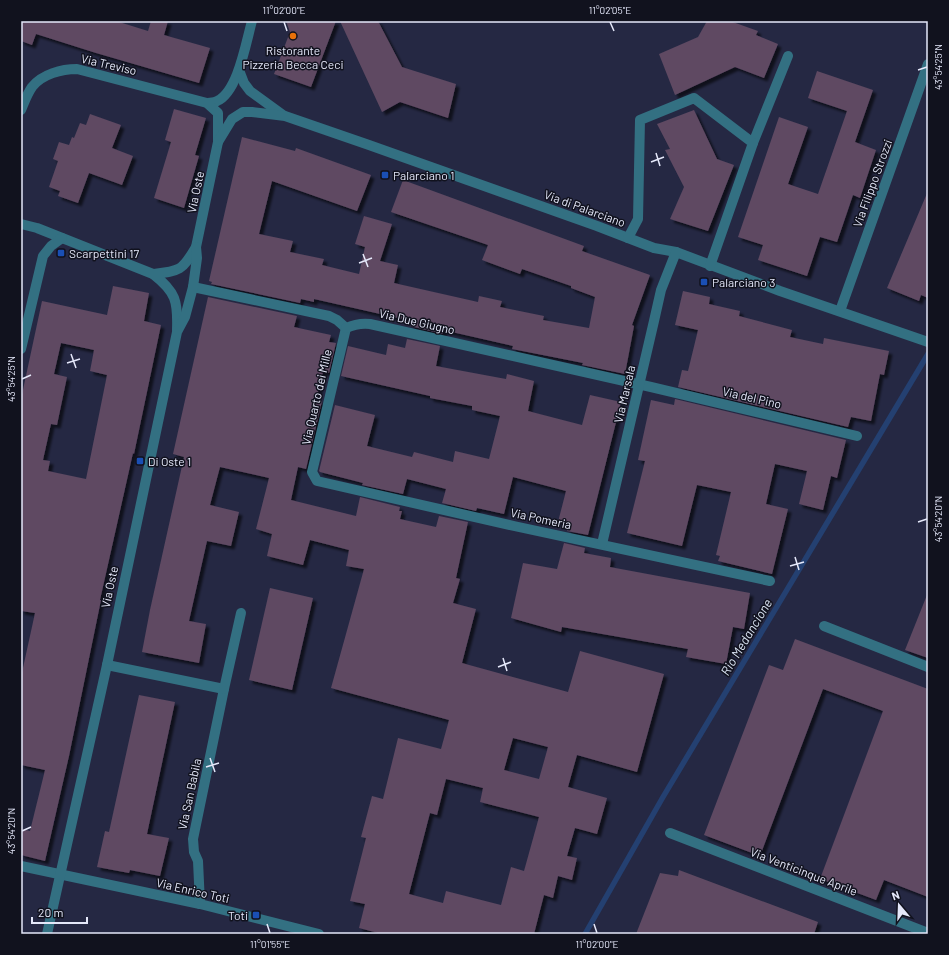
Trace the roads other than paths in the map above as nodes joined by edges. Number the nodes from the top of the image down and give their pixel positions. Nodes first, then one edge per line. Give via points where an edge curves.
1 (252, 21) edge
2 (788, 56) dead end
3 (928, 64) edge
4 (239, 70) junction
5 (208, 103) junction
6 (21, 110) edge
7 (285, 116) junction
8 (232, 119) joint
9 (218, 142) junction
10 (753, 143) junction
11 (21, 220) edge
12 (21, 224) edge
13 (37, 228) junction
14 (62, 238) junction
15 (628, 238) junction
16 (196, 247) junction
17 (676, 252) junction
18 (710, 266) junction
19 (153, 274) junction
20 (192, 287) junction
21 (840, 311) junction
22 (346, 328) junction
23 (177, 332) junction
24 (928, 342) edge
25 (21, 349) edge
26 (640, 384) junction
27 (857, 436) dead end
28 (312, 472) joint
29 (602, 544) junction
30 (770, 581) dead end
31 (241, 613) dead end
32 (824, 626) dead end
33 (107, 665) junction
34 (928, 666) edge
35 (224, 689) junction
36 (670, 833) dead end
37 (21, 866) edge
38 (60, 875) junction
39 (200, 904) junction
40 (928, 933) edge
41 (47, 934) edge
42 (319, 934) edge

1 - 4 street
2 - 10 street
3 - 21 street, Via Filippo Strozzi
4 - 5 street via 226,94 216,102
4 - 7 street via 250,91
5 - 6 street, Via Treviso via 77,69 65,69 39,80 32,87
5 - 9 street, Via Oste via 218,113
7 - 8 street, Via di Palarciano via 243,112
7 - 15 street, Via di Palarciano
8 - 9 street, Via Oste
9 - 16 street, Via Oste
10 - 15 street via 694,98 640,120 638,219
10 - 18 street
11 - 13 street
12 - 13 street
13 - 14 street
14 - 19 street
14 - 25 street via 43,256
15 - 17 street, Via di Palarciano via 654,248
16 - 19 street, Via Oste via 183,268
16 - 20 street, Via Oste via 198,258
17 - 18 street, Via di Palarciano
17 - 26 street, Via Marsala via 661,290
18 - 21 street, Via di Palarciano
19 - 23 street via 166,284 174,298 178,315
20 - 22 street via 329,316
20 - 23 street, Via Oste via 185,317
21 - 24 street, Via di Palarciano
22 - 26 street, Via Due Giugno via 353,324 370,324
22 - 28 street, Via Quarto dei Mille
23 - 33 street, Via Oste
26 - 27 street, Via del Pino
26 - 29 street, Via Marsala
28 - 29 street, Via Pomeria via 317,481 322,483
29 - 30 street, Via Pomeria
31 - 35 street, Via San Babila
32 - 34 street
33 - 35 street
33 - 38 street, Via Oste
35 - 39 street, Via San Babila via 193,839 198,861
36 - 40 street, Via Venticinque Aprile
37 - 38 street, Via Enrico Toti
38 - 39 street, Via Enrico Toti
38 - 41 street, Via Oste
39 - 42 street, Via Enrico Toti

